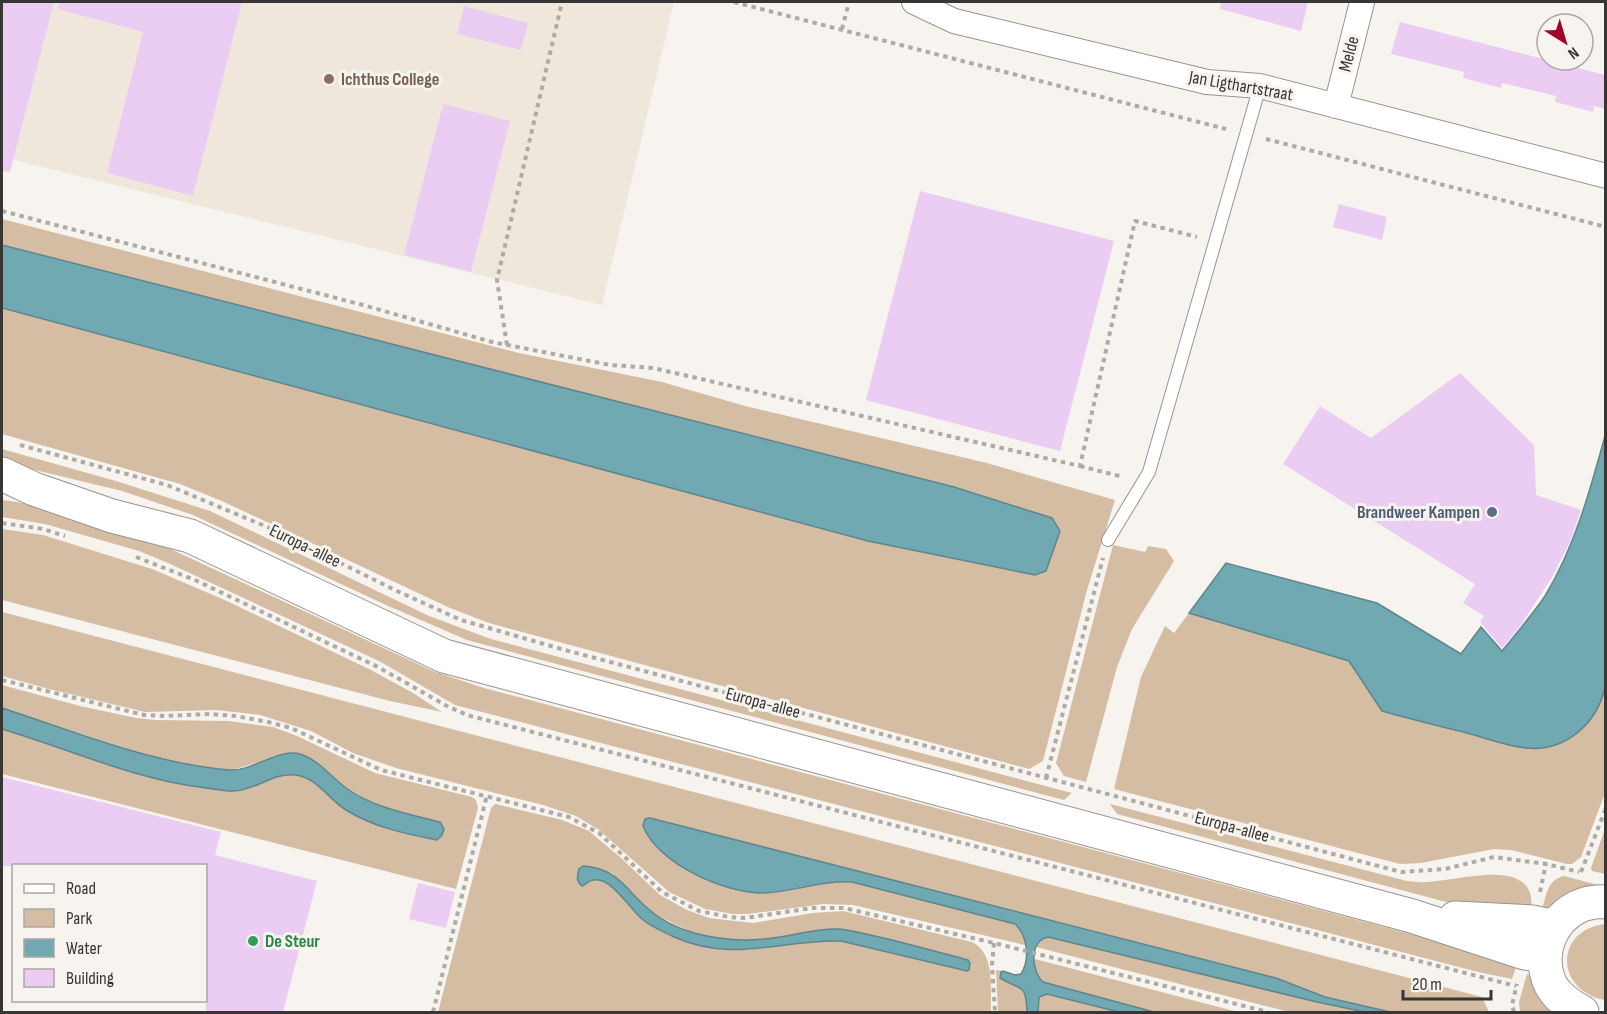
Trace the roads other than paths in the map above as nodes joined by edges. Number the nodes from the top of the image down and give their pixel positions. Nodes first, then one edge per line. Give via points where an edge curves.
1 (914, 2) edge
2 (1362, 2) edge
3 (1260, 86) junction
4 (1336, 106) junction
5 (1605, 176) edge
6 (2, 474) edge
7 (2, 489) edge
8 (34, 489) junction
9 (1108, 540) road end
10 (1605, 902) edge
11 (1550, 941) junction
12 (1582, 1012) edge

1 - 3 street, Jan Ligthartstraat via 954,21 1207,82
2 - 4 street, Melde
3 - 4 street, Jan Ligthartstraat
3 - 9 lane via 1149,472
4 - 5 street, Jan Ligthartstraat
6 - 8 main road
7 - 8 main road
8 - 11 main road via 112,516 190,536 444,656 1412,916 1525,953
10 - 11 main road via 1594,901 1571,910
11 - 12 main road via 1549,981 1564,1002

